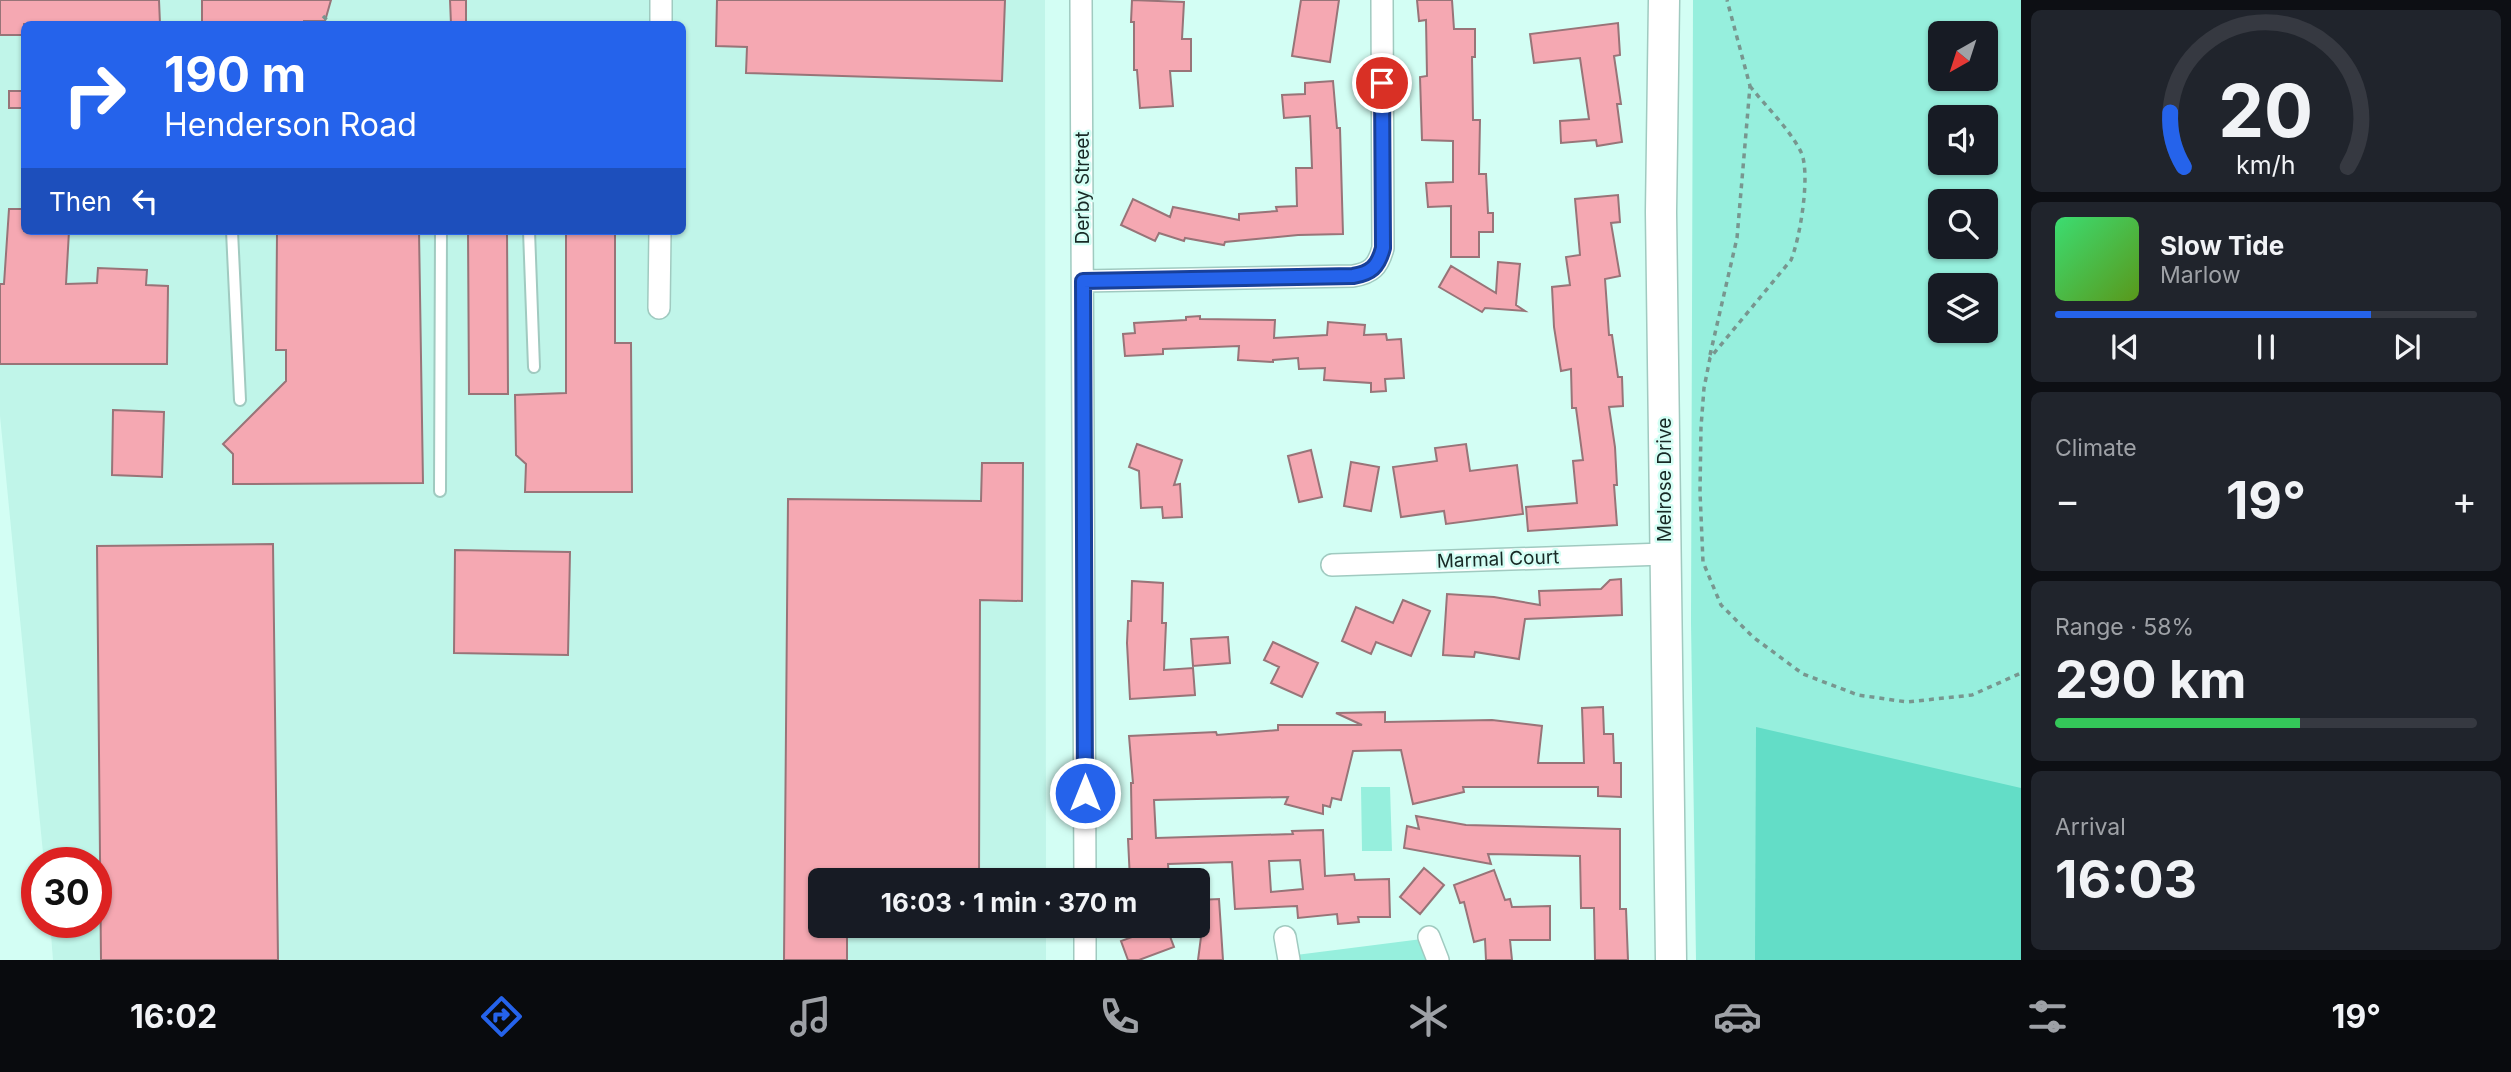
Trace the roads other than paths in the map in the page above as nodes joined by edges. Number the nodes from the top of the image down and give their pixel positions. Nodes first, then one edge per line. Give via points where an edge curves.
1 (662, 0) edge
2 (1081, 0) edge
3 (1382, 0) edge
4 (1664, 0) edge
5 (662, 21) edge
6 (232, 235) edge
7 (441, 235) edge
8 (529, 235) edge
9 (660, 235) edge
10 (1083, 281) junction
11 (659, 308) dead end
12 (534, 367) dead end
13 (240, 400) dead end
14 (440, 491) dead end
15 (1664, 554) junction
16 (1332, 565) dead end
17 (1085, 868) edge
18 (1285, 937) dead end
19 (1429, 937) dead end
20 (1085, 938) edge
21 (1085, 960) edge
22 (1289, 960) edge
23 (1438, 960) edge
24 (1671, 960) edge

1 - 5 street
2 - 10 street, Derby Street
3 - 10 street via 1383,248 1375,268 1353,276
4 - 15 street, Melrose Drive
6 - 13 lane
7 - 14 lane
8 - 12 lane
9 - 11 street
10 - 17 street, Derby Street
15 - 16 street, Marmal Court
15 - 24 street, Melrose Drive
18 - 22 street
19 - 23 street
20 - 21 street

